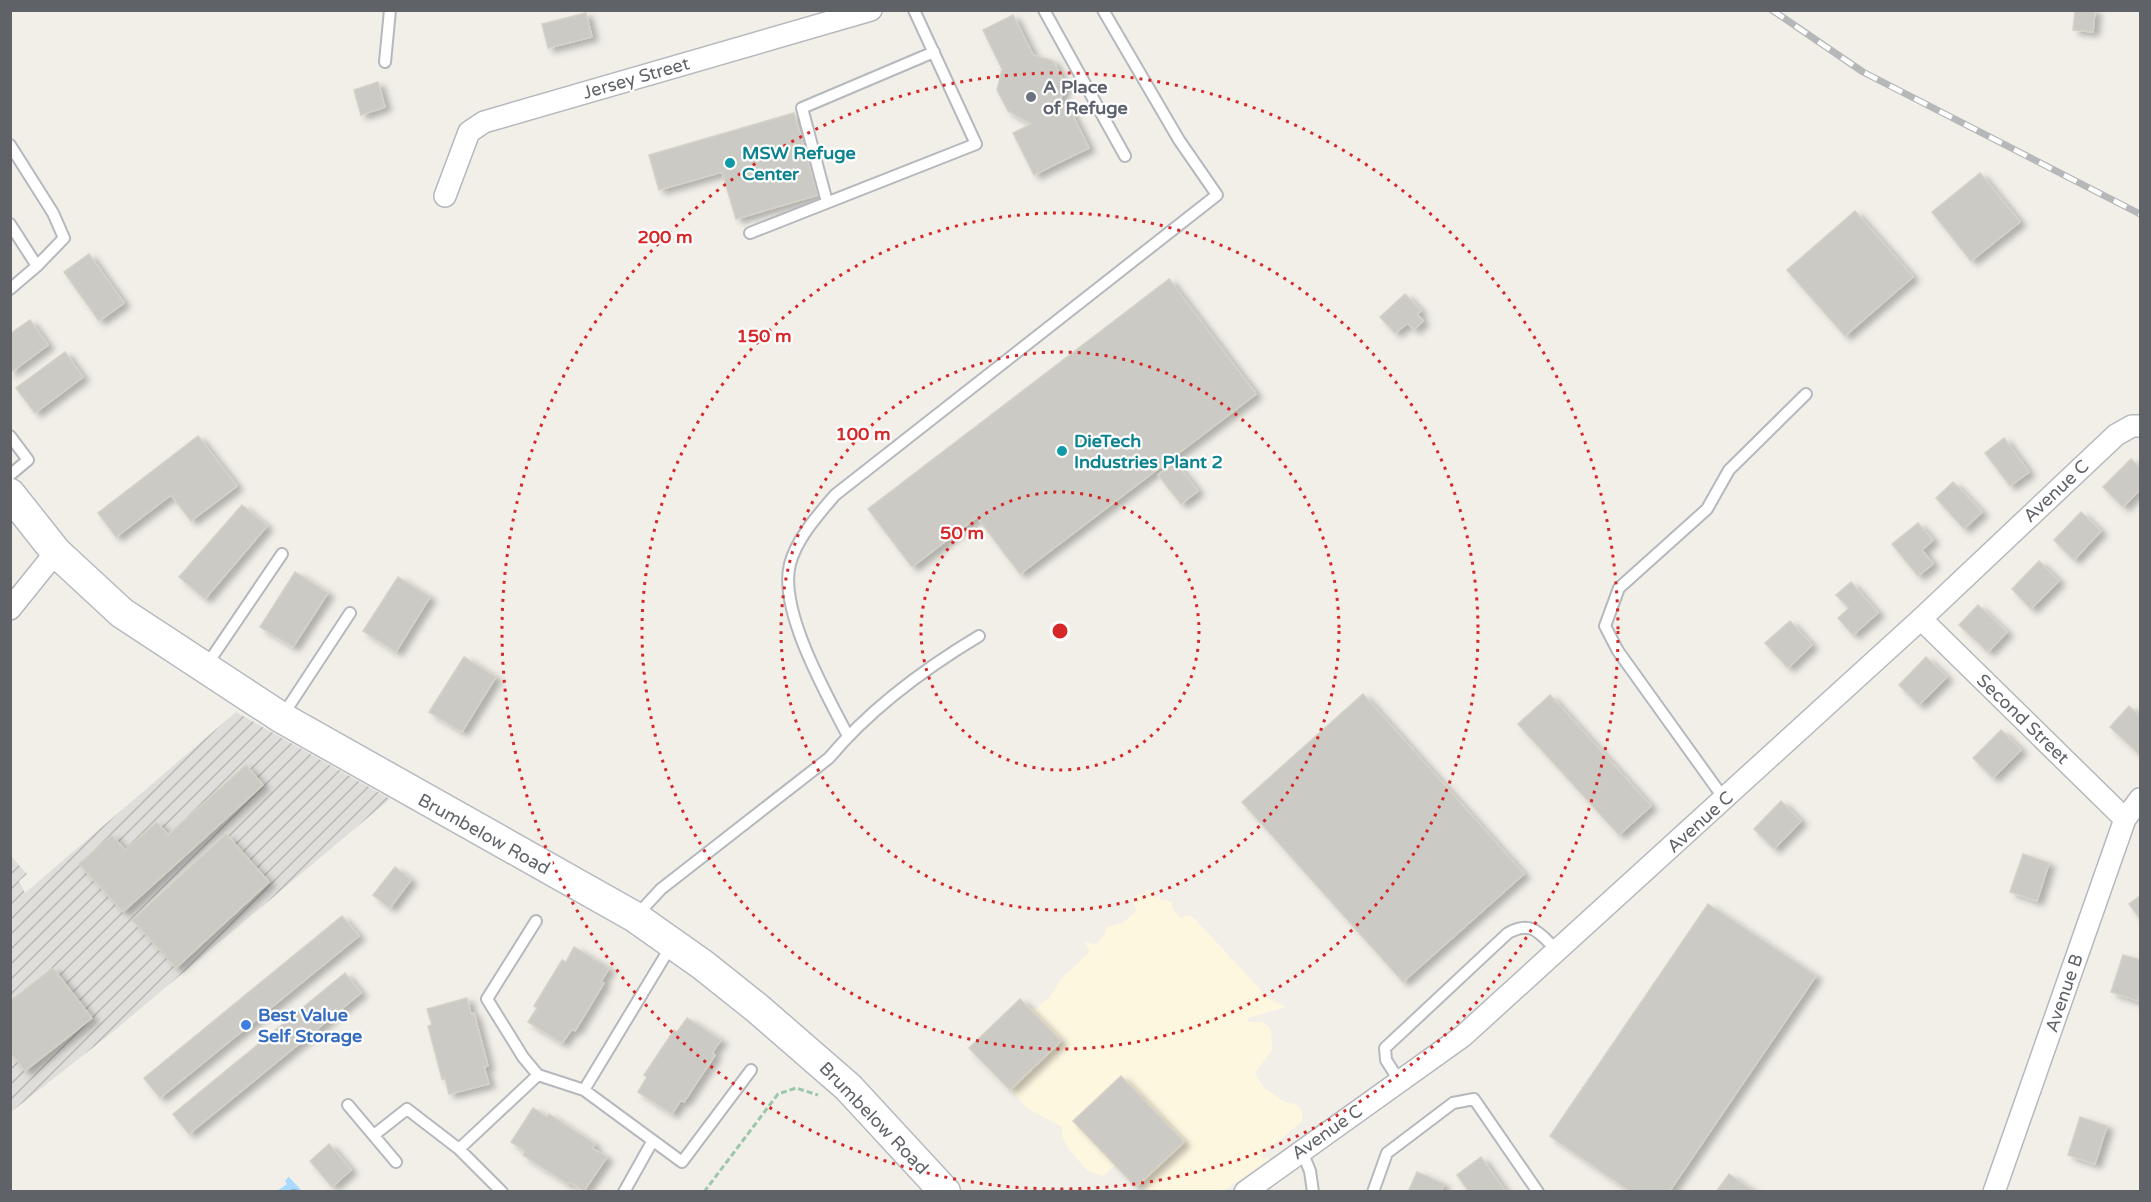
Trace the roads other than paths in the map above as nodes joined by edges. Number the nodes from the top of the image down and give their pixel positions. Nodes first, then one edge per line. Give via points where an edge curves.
1 (390, 10) edge
2 (872, 10) edge
3 (914, 10) edge
4 (1044, 10) edge
5 (1103, 10) edge
6 (934, 52) junction
7 (386, 62) dead end
8 (10, 145) edge
9 (1125, 156) dead end
10 (445, 196) dead end
11 (827, 202) junction
12 (10, 224) edge
13 (750, 233) dead end
14 (37, 266) junction
15 (10, 289) edge
16 (1806, 394) dead end
17 (2136, 426) edge
18 (10, 436) edge
19 (12, 494) edge
20 (56, 552) junction
21 (282, 554) dead end
22 (10, 609) edge
23 (350, 614) dead end
24 (1922, 619) junction
25 (979, 636) dead end
26 (204, 668) junction
27 (282, 718) junction
28 (848, 736) junction
29 (2140, 799) edge
30 (1725, 800) junction
31 (2125, 819) junction
32 (635, 917) junction
33 (536, 921) dead end
34 (673, 943) junction
35 (1558, 951) junction
36 (752, 1070) dead end
37 (538, 1075) junction
38 (1400, 1082) junction
39 (584, 1090) junction
40 (348, 1105) dead end
41 (374, 1136) junction
42 (652, 1142) junction
43 (459, 1149) junction
44 (1301, 1149) junction
45 (396, 1161) dead end
46 (502, 1191) edge
47 (624, 1191) edge
48 (945, 1191) edge
49 (1245, 1191) edge
50 (1312, 1191) edge
51 (1373, 1191) edge
52 (1538, 1191) edge
53 (1994, 1191) edge

1 - 7 lane
2 - 10 street, Jersey Street via 484,122 470,132
3 - 6 lane
4 - 9 lane
5 - 28 lane via 1179,140 1217,195 835,495 810,524 790,564 790,603 818,680
6 - 11 lane via 802,108
6 - 11 lane via 976,144
8 - 14 lane via 64,237
11 - 13 lane
12 - 14 lane
14 - 15 lane
16 - 30 lane via 1729,470 1707,509 1619,588 1605,626 1618,651
17 - 24 street, Avenue C via 2116,435
18 - 19 lane via 28,460
19 - 20 street, Brumbelow Road
20 - 22 street
20 - 26 street, Brumbelow Road via 122,613
21 - 26 lane
23 - 27 lane
24 - 30 street, Avenue C
24 - 31 street, Second Street
25 - 28 lane via 939,660
26 - 27 street, Brumbelow Road
27 - 32 street, Brumbelow Road
28 - 32 lane via 829,758 661,889
29 - 31 street, Avenue B
30 - 35 street, Avenue C
31 - 53 street, Avenue B
32 - 34 street, Brumbelow Road
33 - 37 lane via 487,999
34 - 39 lane
34 - 48 street, Brumbelow Road via 831,1072
35 - 38 street, Avenue C via 1462,1036
35 - 38 lane via 1532,927 1520,926 1508,933 1385,1048 1386,1060
36 - 42 lane via 682,1162
37 - 39 lane
37 - 43 lane
38 - 44 street, Avenue C
39 - 42 lane
40 - 41 lane
41 - 43 lane via 407,1109
41 - 45 lane
42 - 47 lane
43 - 46 lane
44 - 49 street, Avenue C
44 - 50 lane via 1310,1171
51 - 52 lane via 1388,1153 1453,1103 1474,1099

